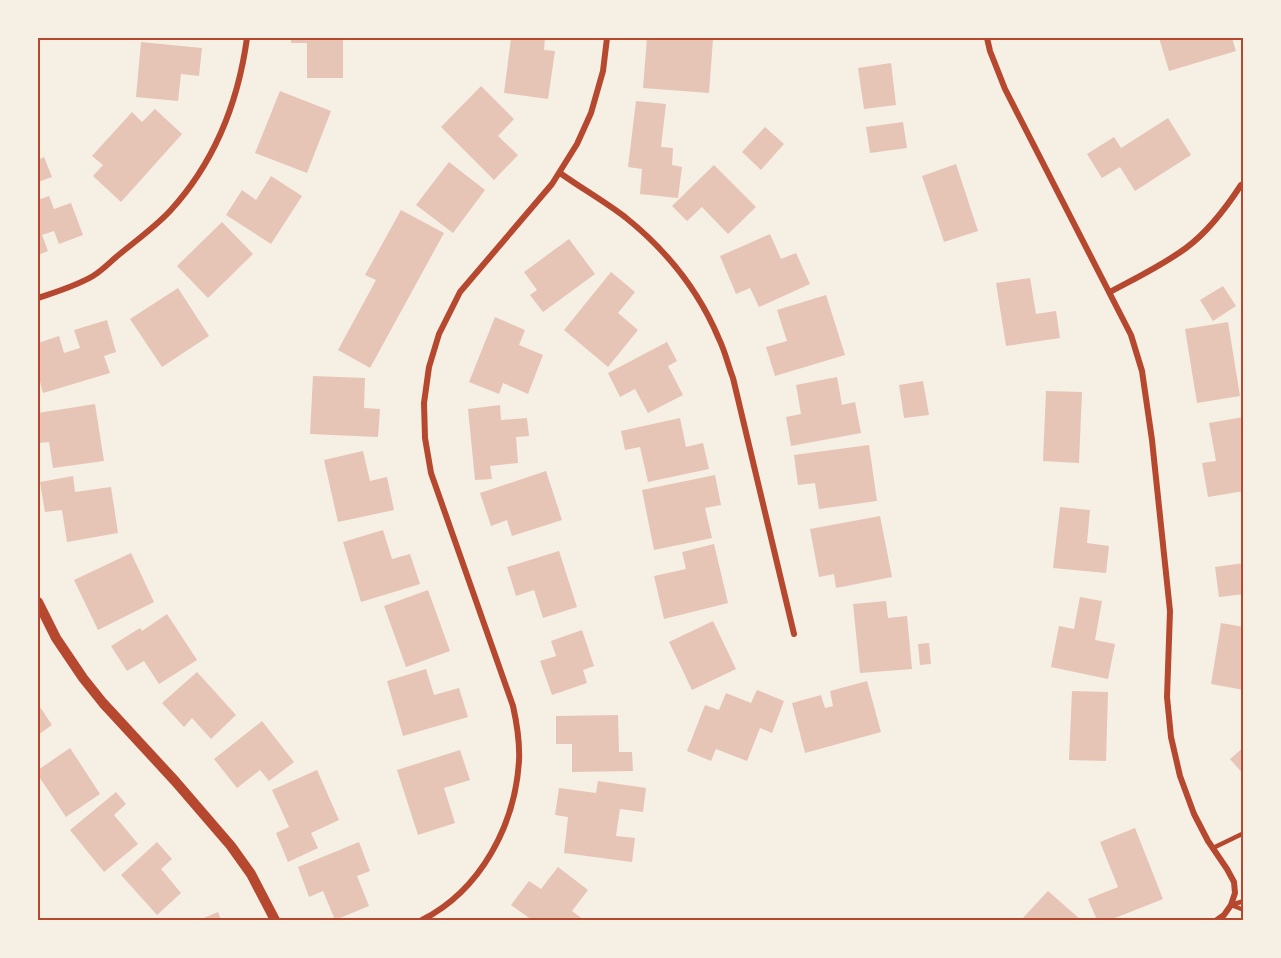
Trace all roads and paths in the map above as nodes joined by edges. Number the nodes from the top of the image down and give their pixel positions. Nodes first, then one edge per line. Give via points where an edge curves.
1 (247, 38) edge
2 (607, 38) edge
3 (987, 38) edge
4 (560, 173) junction
5 (1241, 185) dead end
6 (1110, 292) junction
7 (38, 298) edge
8 (38, 602) edge
9 (794, 634) dead end
10 (1244, 832) edge
11 (1213, 848) junction
12 (1244, 901) edge
13 (1231, 905) junction
14 (1244, 910) edge
15 (275, 921) edge
16 (422, 921) edge
17 (1217, 921) edge

1 - 7 street via 233,104 196,179 147,233 94,276
2 - 4 street via 591,113
3 - 6 street via 1005,89
4 - 9 street via 656,244 683,275 715,329 733,378
4 - 16 street via 460,292 439,334 429,368 424,403 431,473 513,706 519,759 510,812 487,861 451,901
5 - 6 street via 1229,205 1187,247
6 - 11 street via 1131,335 1142,371 1152,440 1170,611 1167,697 1171,737 1194,814
8 - 15 street via 83,678 231,846 251,874
10 - 11 lane
11 - 13 street via 1234,882
12 - 13 lane
13 - 14 lane
13 - 17 street

